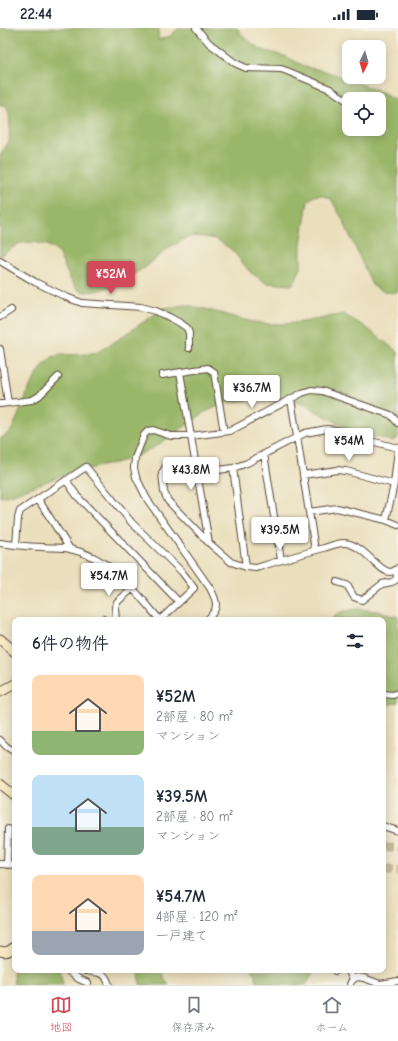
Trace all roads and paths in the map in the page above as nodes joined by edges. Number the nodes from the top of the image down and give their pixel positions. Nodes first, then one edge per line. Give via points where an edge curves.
1 (196, 28) edge
2 (342, 97) edge
3 (0, 261) edge
4 (11, 310) dead end
5 (0, 317) edge
6 (189, 348) dead end
7 (0, 349) edge
8 (180, 372) junction
9 (162, 375) dead end
10 (58, 377) dead end
11 (291, 399) junction
12 (8, 403) junction
13 (0, 404) edge
14 (398, 423) edge
15 (224, 432) junction
16 (191, 436) junction
17 (297, 437) junction
18 (398, 449) edge
19 (264, 454) junction
20 (233, 468) junction
21 (197, 472) junction
22 (303, 475) junction
23 (66, 480) junction
24 (394, 484) junction
25 (38, 499) junction
26 (309, 512) junction
27 (386, 520) junction
28 (398, 525) edge
29 (0, 543) edge
30 (209, 543) junction
31 (16, 545) junction
32 (70, 549) junction
33 (314, 550) junction
34 (281, 560) junction
35 (246, 567) junction
36 (396, 569) edge
37 (337, 582) dead end
38 (132, 589) junction
39 (179, 602) junction
40 (118, 617) edge
41 (157, 617) edge
42 (163, 617) edge
43 (210, 617) edge
44 (0, 639) edge
45 (12, 649) edge
46 (12, 685) edge
47 (0, 692) edge
48 (398, 693) edge
49 (386, 694) edge
50 (0, 740) edge
51 (12, 750) edge
52 (0, 784) edge
53 (12, 794) edge
54 (386, 827) edge
55 (8, 829) dead end
56 (398, 831) edge
57 (0, 864) edge
58 (7, 864) junction
59 (12, 865) edge
60 (12, 949) edge
61 (0, 951) edge
62 (71, 973) edge
63 (86, 973) edge
64 (100, 973) edge
65 (398, 980) edge
66 (352, 982) edge
67 (88, 984) edge
68 (110, 985) edge

1 - 2 street via 209,43 235,63 246,68 287,70 330,89
3 - 6 street via 66,297 82,302 141,307 156,311 187,328
4 - 5 street
7 - 12 street
8 - 9 street
8 - 15 street via 208,368 214,372
8 - 16 street
10 - 12 street via 32,400
11 - 14 street via 311,390 322,391 391,415
11 - 15 street
11 - 17 street
12 - 13 street
15 - 16 street
16 - 21 street
16 - 43 street via 171,436 153,430 148,431 139,447 134,468 147,499 214,596 216,607
17 - 18 street via 327,429 344,431
17 - 19 street
17 - 22 street
18 - 24 street
19 - 20 street via 247,464
19 - 34 street
20 - 21 street
20 - 35 street
21 - 30 street
21 - 30 street via 165,468 162,473 164,492 168,501
22 - 24 street via 337,470
22 - 26 street
23 - 25 street
23 - 39 street via 77,496
23 - 39 street via 86,466 132,523 182,572 194,588
24 - 27 street
25 - 31 street via 20,511
25 - 32 street
26 - 27 street via 337,508
26 - 33 street
27 - 28 street
29 - 31 street
30 - 35 street via 231,562
31 - 32 street
32 - 38 street via 107,565
33 - 34 street
33 - 36 street via 344,543 354,545 384,570 390,572
34 - 35 street via 256,568
36 - 37 street via 396,580 382,584 362,600 354,597 347,585
38 - 40 street via 117,602 115,607
38 - 41 street
39 - 42 street
44 - 45 main road
46 - 47 main road
48 - 49 street
50 - 51 street
52 - 53 main road
54 - 56 street
55 - 58 street
57 - 58 street
58 - 59 street
60 - 61 main road
62 - 67 street
63 - 67 street
64 - 68 street via 104,974
65 - 66 street via 380,984 357,977

